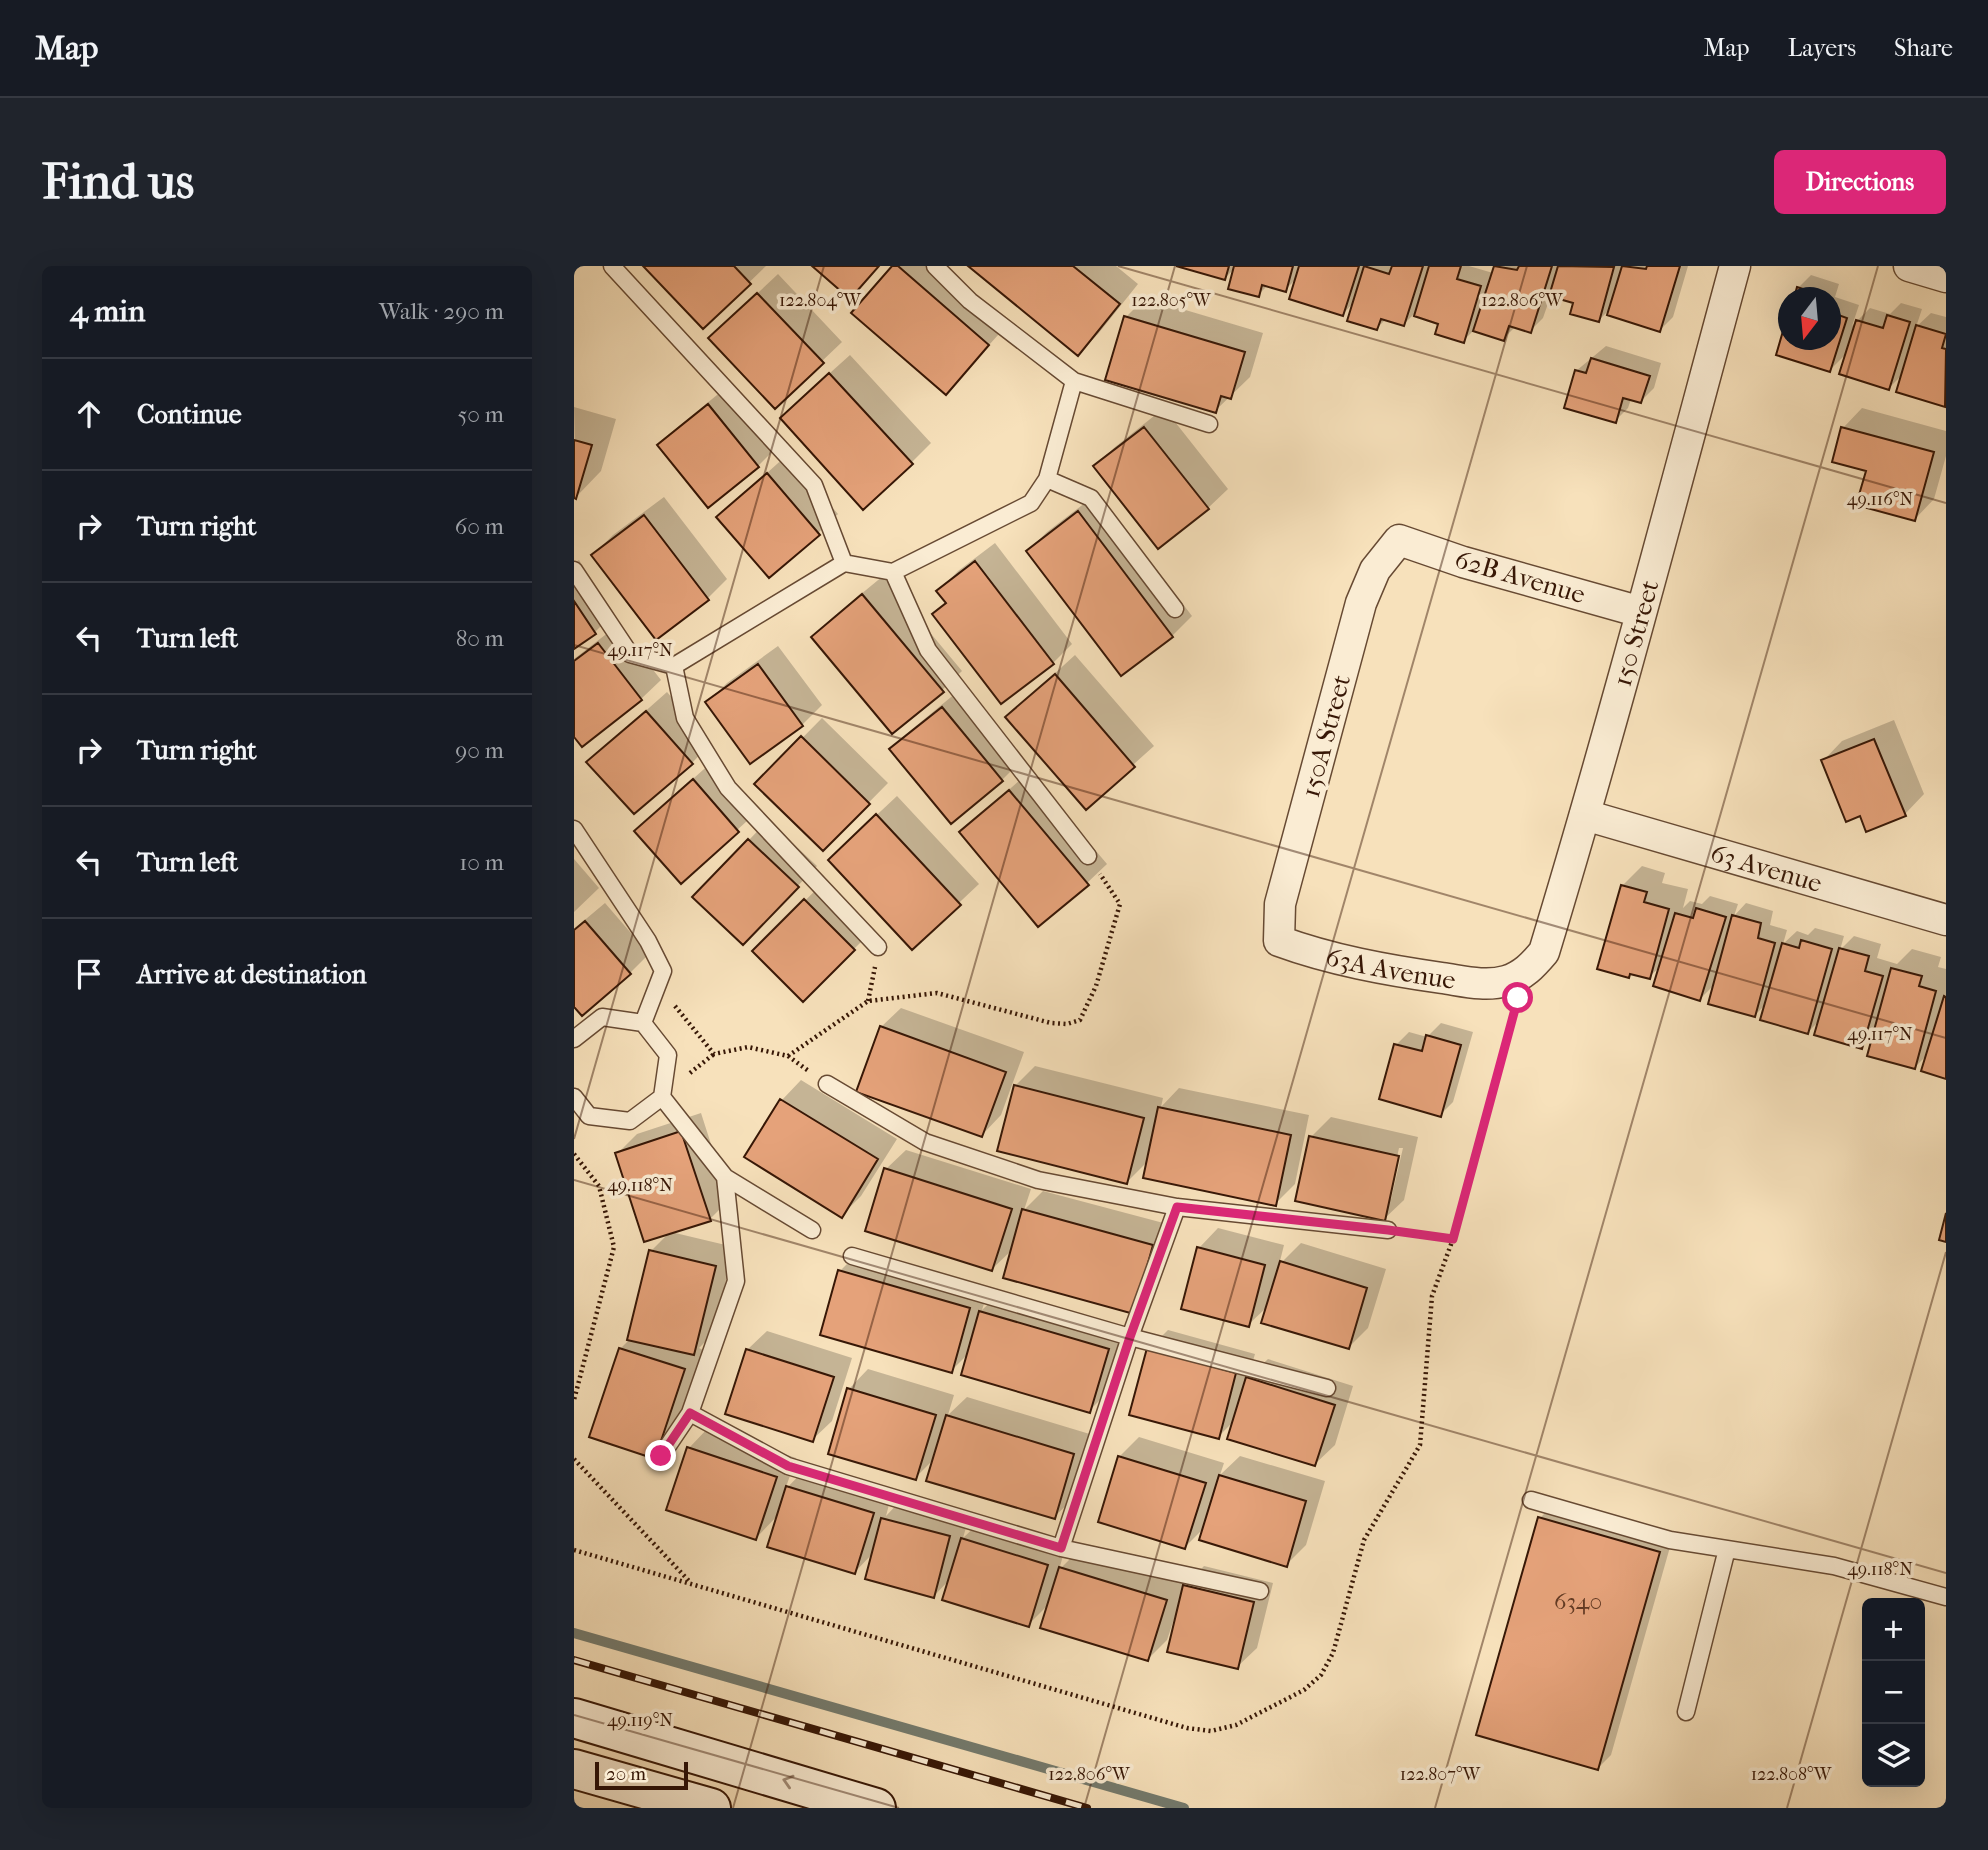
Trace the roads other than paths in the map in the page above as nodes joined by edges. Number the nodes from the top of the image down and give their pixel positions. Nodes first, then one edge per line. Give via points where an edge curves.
1 (612, 266) edge
2 (935, 266) edge
3 (1735, 266) edge
4 (1074, 381) junction
5 (1209, 424) dead end
6 (1046, 479) junction
7 (1399, 540) joint
8 (844, 563) junction
9 (574, 570) edge
10 (893, 572) junction
11 (1175, 609) dead end
12 (1641, 612) junction
13 (674, 666) junction
14 (1586, 815) junction
15 (574, 829) edge
16 (1088, 856) road end
17 (1946, 920) edge
18 (1279, 941) joint
19 (878, 947) road end
20 (1512, 990) joint
21 (643, 1023) junction
22 (574, 1039) edge
23 (827, 1084) dead end
24 (574, 1097) edge
25 (662, 1097) junction
26 (725, 1177) junction
27 (1177, 1207) junction
28 (812, 1230) dead end
29 (1388, 1230) road end
30 (852, 1256) dead end
31 (1130, 1337) junction
32 (1327, 1388) dead end
33 (690, 1413) junction
34 (661, 1456) dead end
35 (1531, 1500) dead end
36 (1061, 1548) junction
37 (1727, 1549) junction
38 (1260, 1591) dead end
39 (1946, 1597) edge
40 (1686, 1712) dead end
41 (574, 1717) edge
42 (574, 1769) edge
43 (711, 1808) edge
44 (876, 1808) edge

1 - 8 lane via 814,485
2 - 4 lane via 970,301
3 - 12 street, 150 Street
4 - 5 lane
4 - 6 lane
6 - 10 lane via 1031,503
6 - 11 lane via 1091,498
7 - 12 street, 62B Avenue
7 - 18 street, 150A Street via 1375,570 1362,603 1280,904
8 - 10 lane
8 - 13 lane
9 - 13 lane via 630,653
10 - 16 lane via 928,650
12 - 14 street, 150 Street
13 - 19 lane via 685,718 728,788
14 - 17 street, 63 Avenue
14 - 20 street, 150 Street via 1544,952
15 - 21 lane via 663,971
18 - 20 street, 63A Avenue via 1317,955
21 - 22 lane via 602,1017
21 - 25 lane via 668,1055
23 - 27 lane via 925,1142 1038,1180
24 - 25 lane via 589,1116 630,1121
25 - 26 lane
26 - 28 lane
26 - 33 lane via 736,1281
27 - 29 lane
27 - 31 lane
30 - 31 lane
31 - 32 lane
31 - 36 lane
33 - 34 lane
33 - 36 lane via 788,1466
35 - 37 lane via 1670,1540
36 - 38 lane
37 - 39 lane via 1834,1566
37 - 40 lane
44 -> 41 main road
42 - 43 main road

